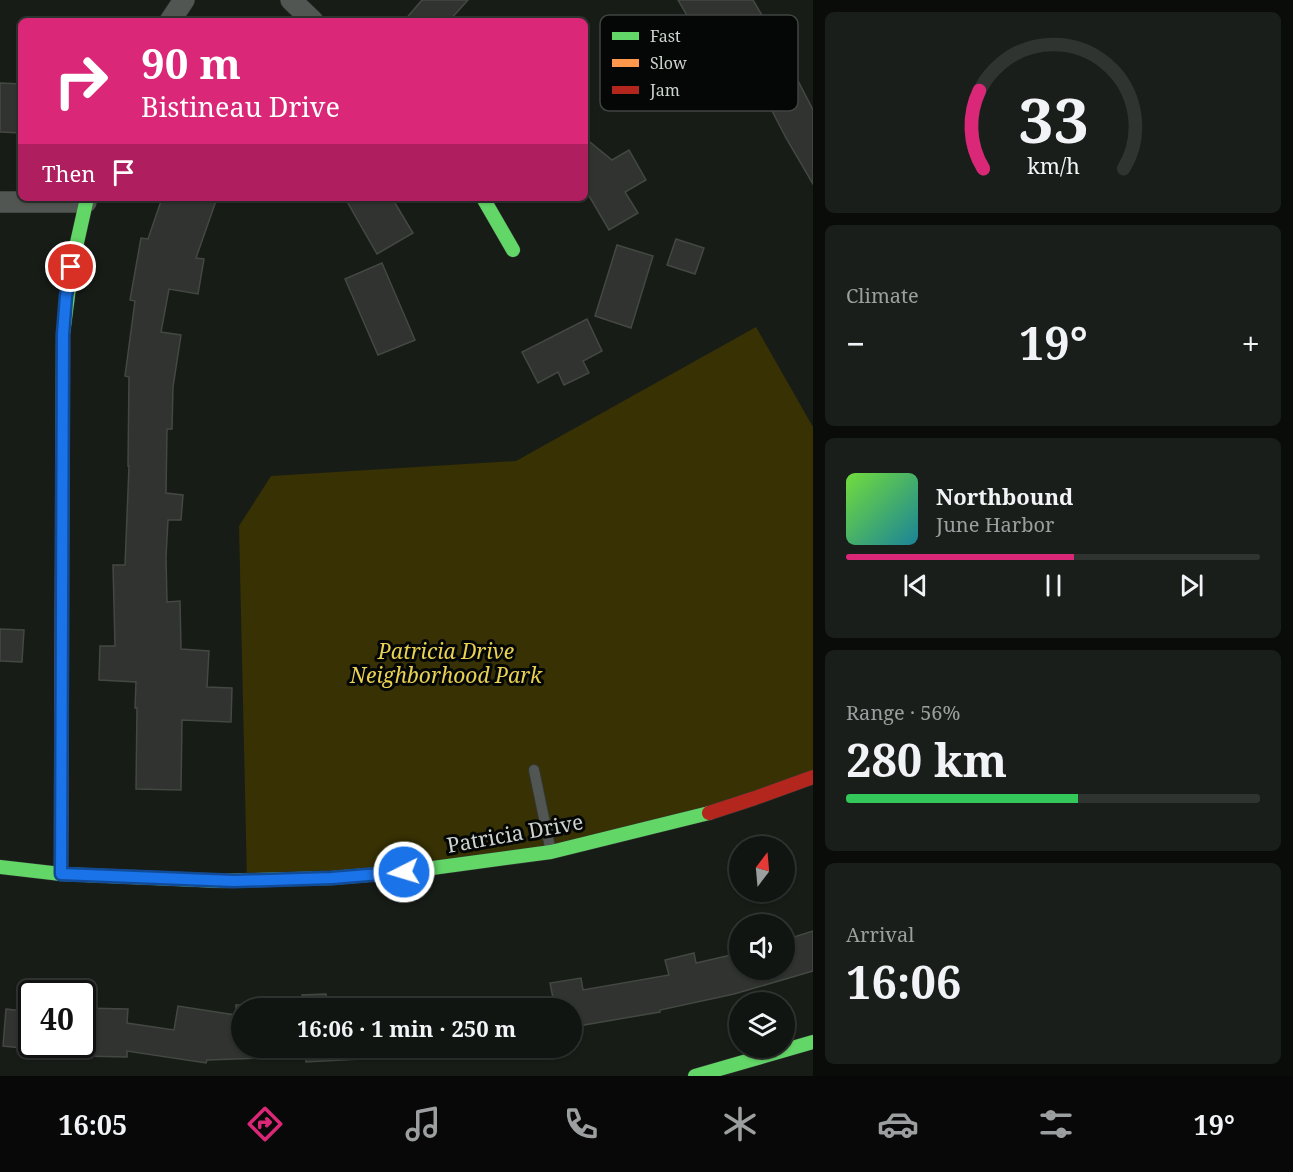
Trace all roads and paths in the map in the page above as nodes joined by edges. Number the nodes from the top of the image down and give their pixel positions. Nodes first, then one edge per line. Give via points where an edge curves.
1 (184, 0) edge
2 (291, 0) edge
3 (172, 18) edge
4 (311, 18) edge
5 (44, 201) edge
6 (87, 201) edge
7 (485, 201) edge
8 (0, 202) edge
9 (513, 250) dead end
10 (534, 770) dead end
11 (813, 777) edge
12 (551, 852) junction
13 (0, 867) edge
14 (61, 874) junction
15 (813, 1042) edge
16 (695, 1076) edge

1 - 3 street
2 - 4 street
5 - 8 street
6 - 14 street via 71,267 63,334
7 - 9 street
10 - 12 lane
11 - 12 street, Patricia Drive via 694,817
12 - 14 street, Patricia Drive via 332,878 221,881
13 - 14 street, Patricia Drive
15 - 16 street

